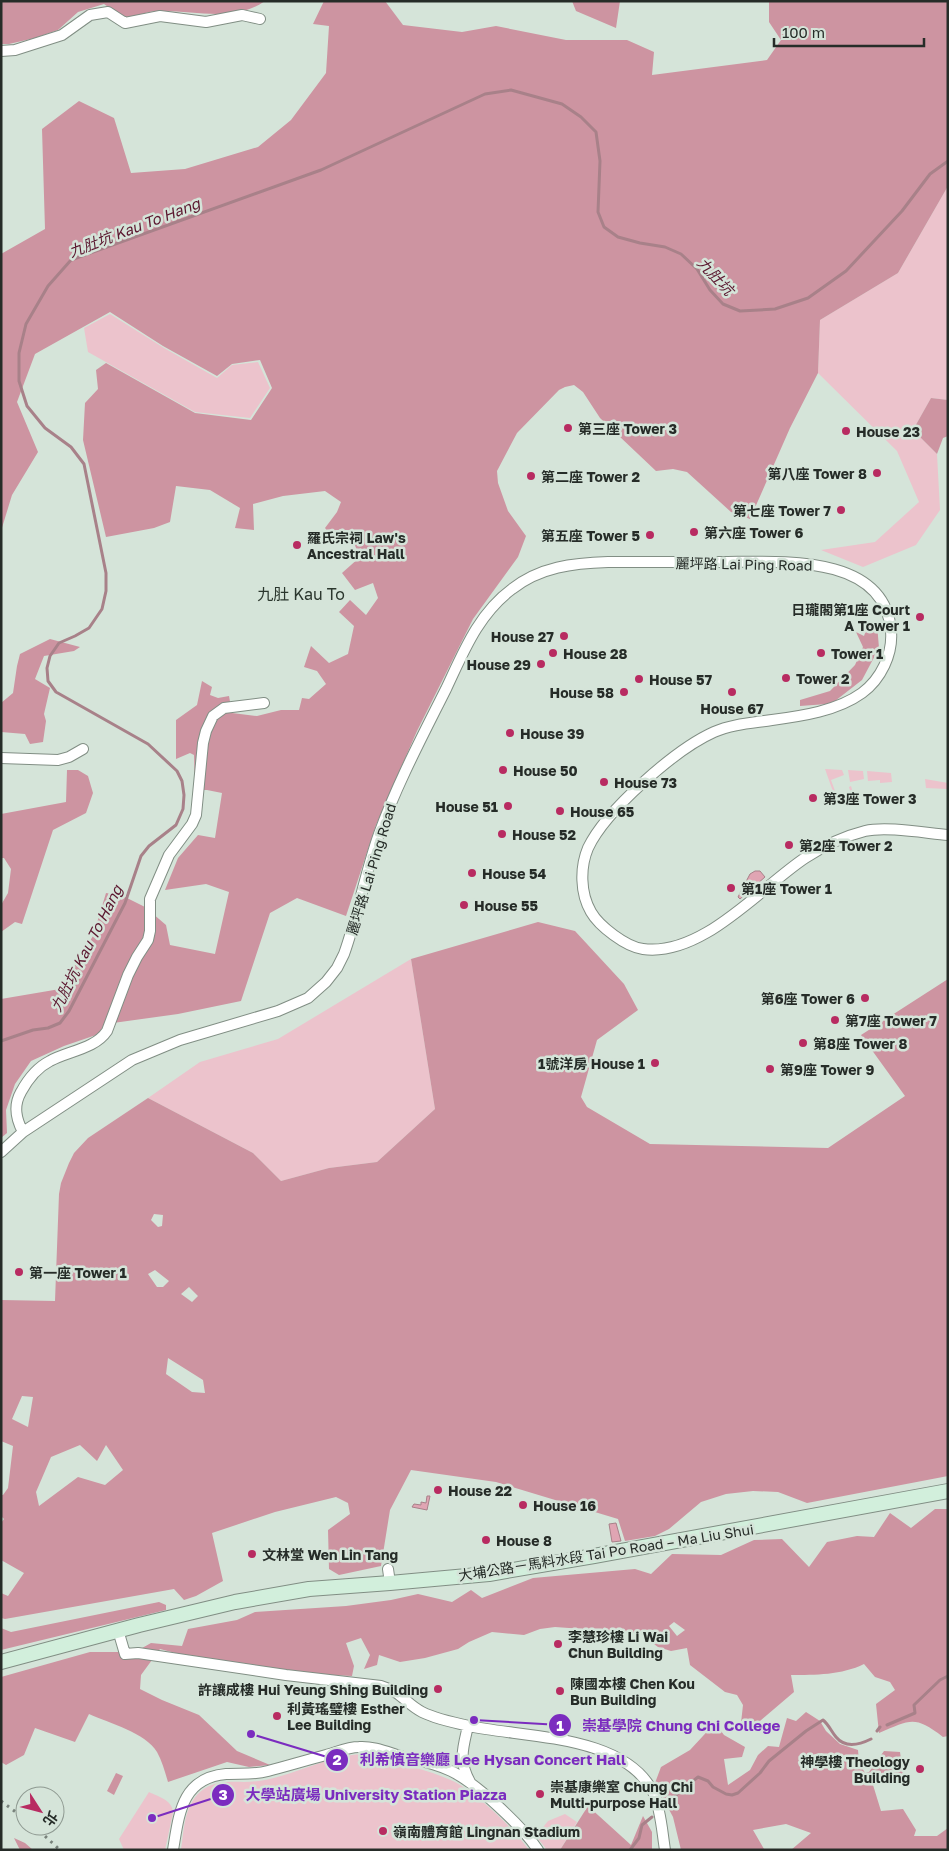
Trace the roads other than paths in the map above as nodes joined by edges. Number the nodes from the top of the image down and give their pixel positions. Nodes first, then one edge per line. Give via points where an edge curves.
1 (260, 19) dead end
2 (1, 51) edge
3 (264, 703) dead end
4 (83, 749) dead end
5 (1, 758) edge
6 (948, 836) edge
7 (23, 1132) junction
8 (1, 1152) edge
9 (948, 1491) edge
10 (388, 1569) dead end
11 (390, 1583) junction
12 (118, 1630) junction
13 (1, 1662) edge
14 (468, 1726) junction
15 (461, 1756) junction
16 (442, 1767) junction
17 (470, 1783) junction
18 (172, 1850) edge
19 (538, 1850) edge
20 (665, 1850) edge

1 - 2 street via 242,15 206,22 160,16 125,23 108,12 90,15 62,35 15,50
3 - 7 street via 224,708 214,716 203,743 196,815 169,856 150,899 148,940 136,957 107,1031 95,1043 49,1061 33,1073 19,1095 15,1111
4 - 5 street via 58,760
6 - 7 street, 麗坪路 Lai Ping Road via 866,831 830,844 806,858 727,920 688,942 671,947 641,949 612,934 591,913 582,870 588,850 618,807 664,765 715,731 828,709 864,692 877,679 885,664 891,629 882,602 870,588 852,576 824,566 787,562 608,562 557,567 512,589 494,605 473,633 391,802 374,849 347,946 337,968 322,988 291,1006 180,1040 132,1060
7 - 8 street, 麗坪路 Lai Ping Road
9 - 11 main road, 大埔公路－馬料水段 Tai Po Road – Ma Liu Shui via 489,1574
10 - 11 street
11 - 12 main road, 大埔公路－馬料水段 Tai Po Road – Ma Liu Shui via 310,1589 235,1602
12 - 13 main road, 大埔公路－馬料水段 Tai Po Road – Ma Liu Shui
12 - 14 street via 125,1654 138,1653 381,1686 393,1689 421,1712
14 - 15 street
14 - 20 street via 570,1742 627,1763 653,1793
15 - 16 street via 452,1765
15 - 17 street
16 - 17 street
16 - 18 street via 375,1749 352,1748 265,1772 211,1777 195,1787 183,1801
17 - 19 street via 520,1828

